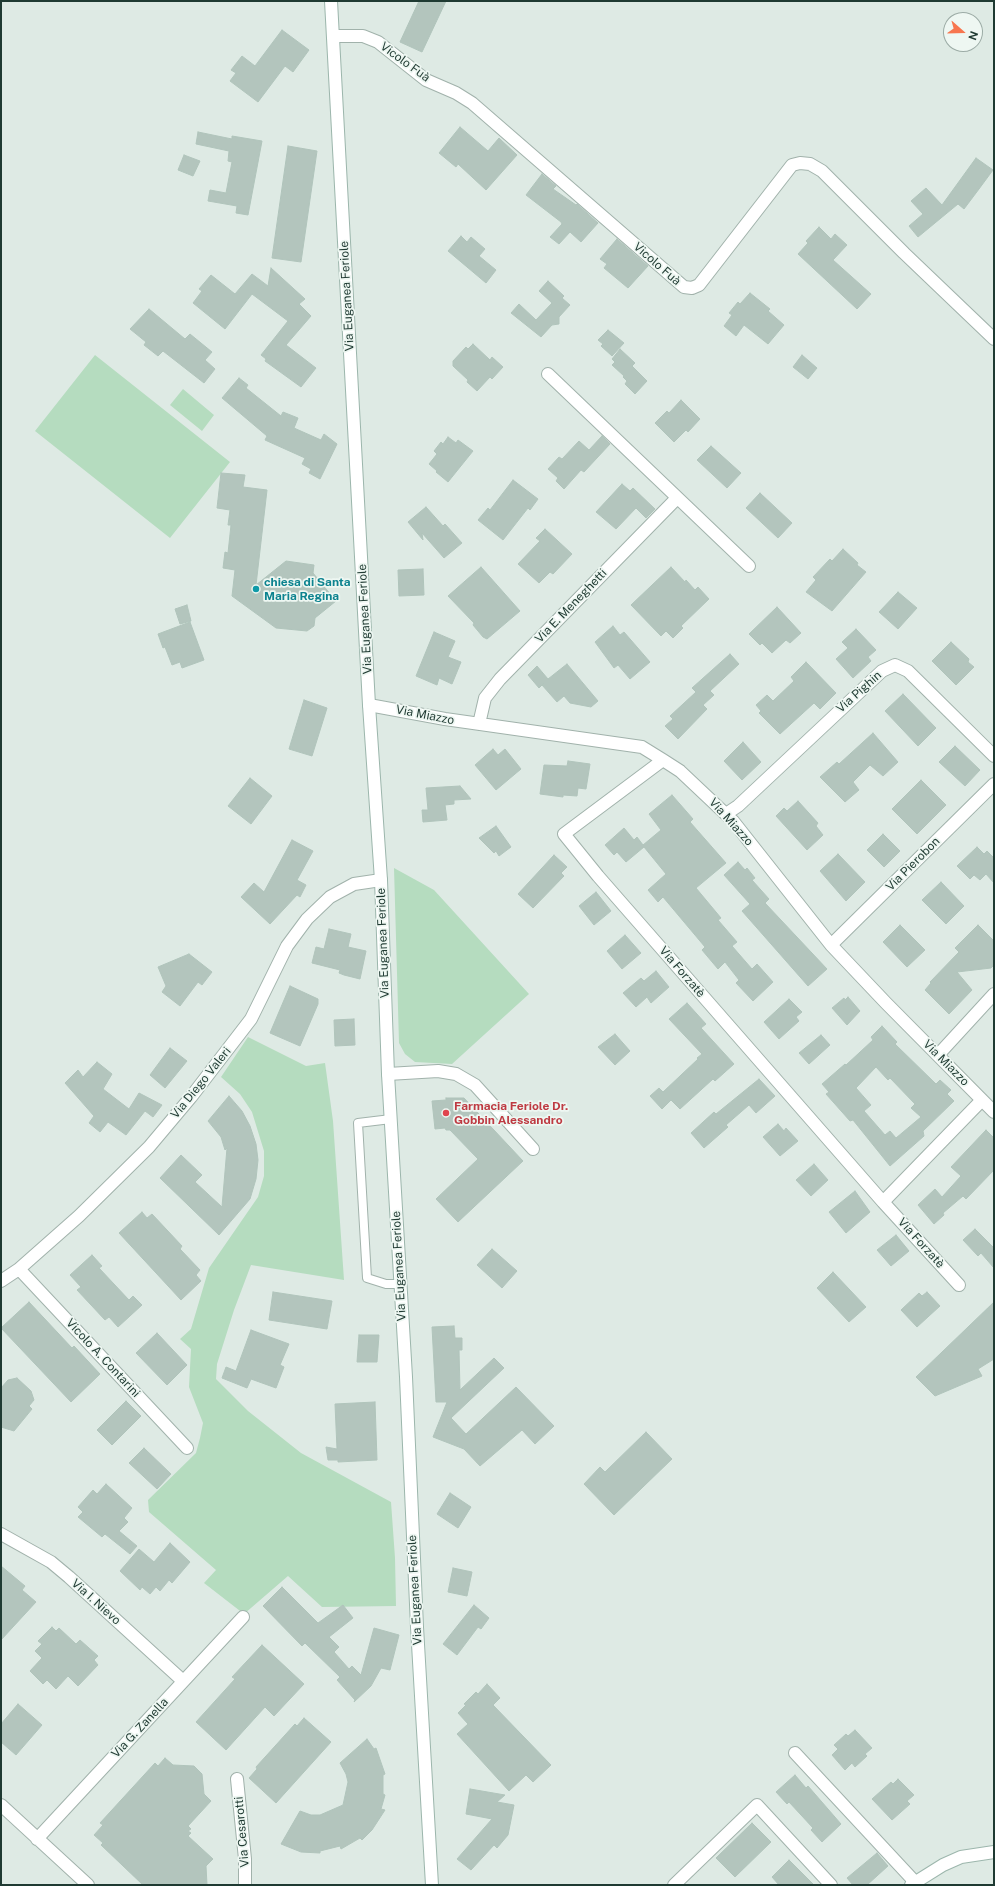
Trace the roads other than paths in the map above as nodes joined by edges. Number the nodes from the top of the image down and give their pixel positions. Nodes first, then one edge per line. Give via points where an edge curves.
1 (331, 1) edge
2 (333, 36) junction
3 (994, 339) edge
4 (548, 374) dead end
5 (677, 498) junction
6 (750, 566) dead end
7 (369, 705) junction
8 (479, 724) junction
9 (994, 756) edge
10 (663, 760) junction
11 (994, 784) edge
12 (726, 814) junction
13 (381, 880) junction
14 (831, 945) junction
15 (994, 994) edge
16 (938, 1055) junction
17 (388, 1074) junction
18 (982, 1100) junction
19 (994, 1112) edge
20 (391, 1119) junction
21 (533, 1149) dead end
22 (883, 1202) junction
23 (19, 1269) junction
24 (1, 1282) edge
25 (400, 1284) junction
26 (959, 1285) dead end
27 (186, 1448) dead end
28 (1, 1534) edge
29 (243, 1617) dead end
30 (183, 1681) junction
31 (794, 1753) dead end
32 (237, 1779) dead end
33 (1, 1805) edge
34 (37, 1839) junction
35 (994, 1852) edge
36 (913, 1883) edge
37 (88, 1885) edge
38 (245, 1885) edge
39 (432, 1885) edge
40 (674, 1885) edge
41 (830, 1885) edge

1 - 2 street, Via Euganea Feriole
2 - 3 street, Vicolo Fuà via 363,36 378,42 426,80 472,103 684,287 700,285 792,165 800,162 810,164 822,171
2 - 7 street, Via Euganea Feriole
4 - 5 street
5 - 6 street
5 - 8 street, Via E. Meneghetti via 500,679 485,698
7 - 8 street, Via Miazzo
7 - 13 street, Via Euganea Feriole
8 - 10 street, Via Miazzo via 642,747
9 - 12 street, Via Pighin via 908,671 895,665 882,670 738,806
10 - 12 street, Via Miazzo via 680,771
10 - 22 street, Via Forzatè via 564,834
11 - 14 street, Via Pierobon
12 - 14 street, Via Miazzo
13 - 17 street, Via Euganea Feriole
13 - 23 street, Via Diego Valeri via 354,884 330,897 307,919 287,946 251,1019 191,1097 149,1147 117,1179
14 - 16 street, Via Miazzo
15 - 16 street
16 - 18 street, Via Miazzo
17 - 20 street, Via Euganea Feriole
17 - 21 street via 438,1071 456,1074 475,1085
18 - 19 street, Via Miazzo
18 - 22 street
20 - 25 street, Via Euganea Feriole
20 - 25 lane via 358,1123 367,1278 386,1284
22 - 26 street, Via Forzatè
23 - 24 street, Via Diego Valeri
23 - 27 street, Vicolo A. Contarini
25 - 39 street, Via Euganea Feriole
28 - 30 street, Via I. Nievo via 51,1562
29 - 30 street, Via G. Zanella
30 - 34 street, Via G. Zanella
31 - 36 street
32 - 38 street, Via Cesarotti
33 - 34 street
34 - 37 street
35 - 36 street via 961,1857
40 - 41 street via 757,1805

